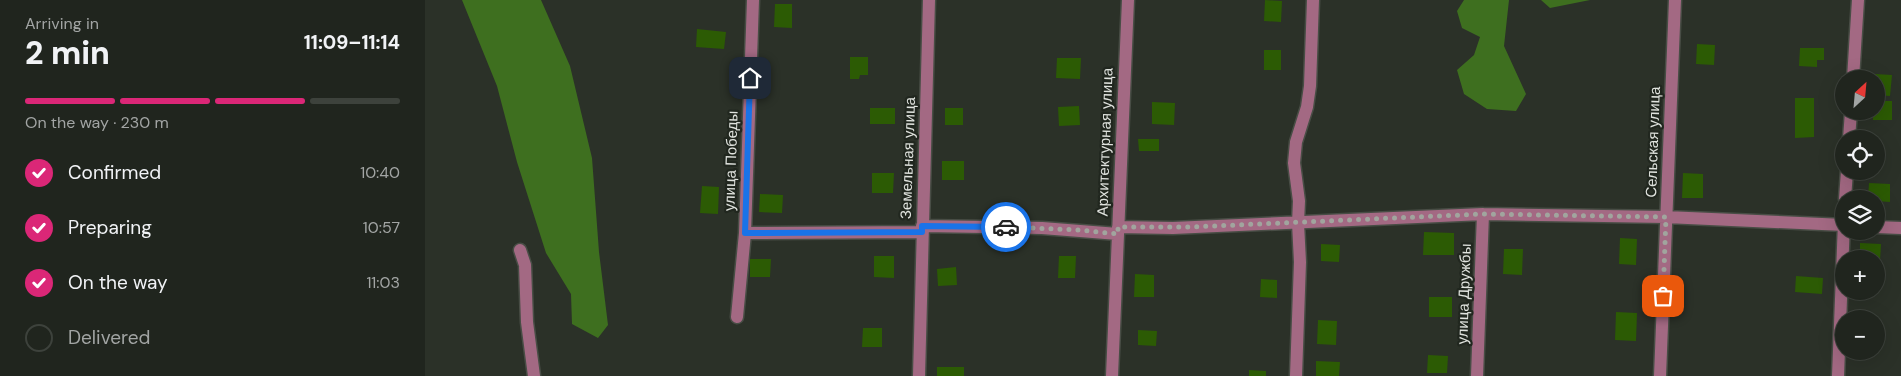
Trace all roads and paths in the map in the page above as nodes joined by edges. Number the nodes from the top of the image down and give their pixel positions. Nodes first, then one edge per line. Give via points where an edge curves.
1 (753, 0) edge
2 (929, 0) edge
3 (1128, 0) edge
4 (1313, 0) edge
5 (1675, 0) edge
6 (1858, 0) edge
7 (1854, 70) edge
8 (1483, 214) junction
9 (1666, 217) junction
10 (1298, 223) junction
11 (1835, 224) edge
12 (1885, 227) edge
13 (1901, 228) edge
14 (922, 229) junction
15 (1118, 231) junction
16 (745, 233) junction
17 (1843, 240) edge
18 (520, 250) dead end
19 (737, 317) dead end
20 (534, 376) edge
21 (919, 376) edge
22 (1112, 376) edge
23 (1295, 376) edge
24 (1477, 376) edge
25 (1660, 376) edge
26 (1838, 376) edge

1 - 16 street, улица Победы
2 - 14 street, Земельная улица
3 - 15 street, Архитектурная улица
4 - 10 street via 1310,86 1294,164
5 - 9 street, Сельская улица
6 - 7 street
8 - 9 street
8 - 10 street
8 - 24 street, улица Дружбы
9 - 11 street
9 - 25 street, Сельская улица
10 - 15 street
10 - 23 street via 1300,262
12 - 13 street
14 - 15 street
14 - 16 street
14 - 21 street, Земельная улица
15 - 22 street, Архитектурная улица
16 - 19 street, улица Победы
17 - 26 street
18 - 20 street via 525,265 527,322

